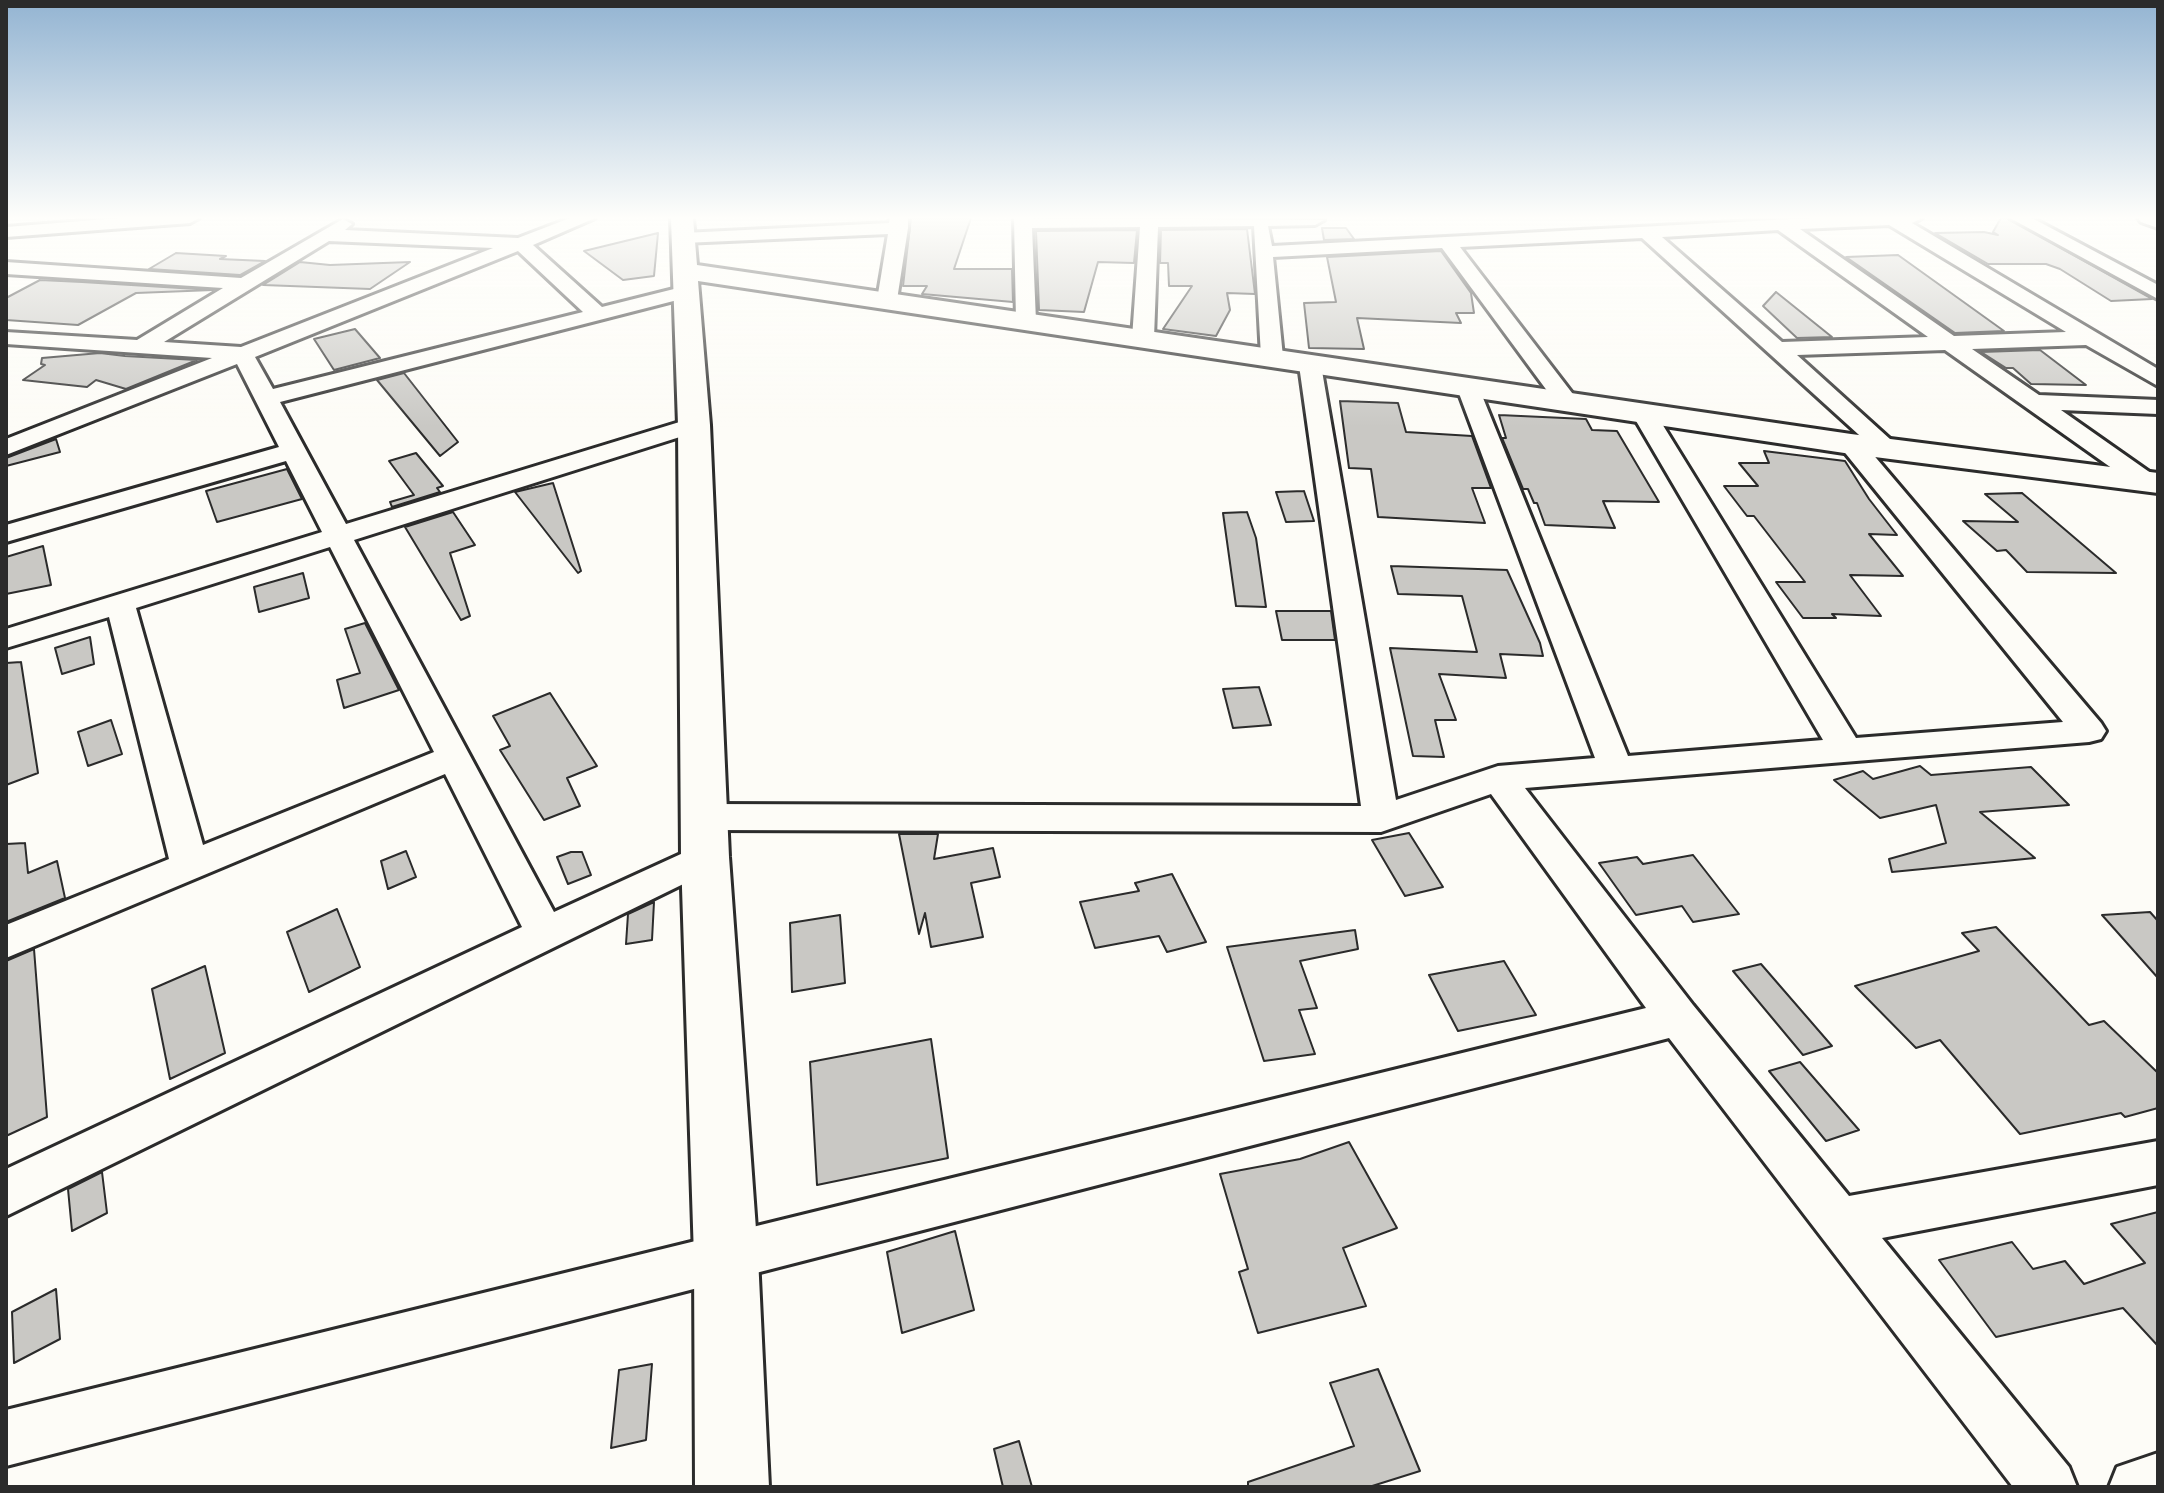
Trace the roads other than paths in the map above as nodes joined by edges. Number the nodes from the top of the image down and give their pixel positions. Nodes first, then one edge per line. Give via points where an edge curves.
1 (240, 288) edge
2 (411, 288) edge
3 (569, 288) edge
4 (636, 288) edge
5 (686, 288) edge
6 (831, 288) edge
7 (889, 288) edge
8 (1025, 288) edge
9 (1146, 288) edge
10 (1266, 288) edge
11 (1481, 288) edge
12 (1708, 288) edge
13 (1871, 288) edge
14 (2006, 288) edge
15 (887, 300) junction
16 (598, 314) junction
17 (1026, 321) junction
18 (1143, 338) junction
19 (2089, 338) junction
20 (8, 340) edge
21 (1949, 343) junction
22 (143, 346) junction
23 (1777, 349) junction
24 (243, 354) junction
25 (1272, 357) junction
26 (1310, 365) junction
27 (2158, 379) edge
28 (1468, 388) junction
29 (266, 398) junction
30 (1567, 402) junction
31 (2033, 402) junction
32 (2158, 407) edge
33 (1644, 414) junction
34 (694, 425) junction
35 (1851, 444) junction
36 (6, 448) edge
37 (1889, 449) junction
38 (294, 451) junction
39 (2152, 482) edge
40 (6, 534) edge
41 (338, 536) junction
42 (120, 603) junction
43 (6, 639) edge
44 (1846, 750) junction
45 (454, 757) junction
46 (1616, 768) junction
47 (1498, 778) junction
48 (1381, 819) junction
49 (706, 837) junction
50 (190, 866) junction
51 (546, 934) junction
52 (6, 942) edge
53 (1678, 1018) junction
54 (2158, 1163) edge
55 (6, 1193) edge
56 (1839, 1222) junction
57 (726, 1257) junction
58 (6, 1438) edge
59 (2158, 1481) edge
60 (732, 1487) edge
61 (2049, 1487) edge
62 (2137, 1487) edge

1 - 22 street
2 - 24 street
3 - 16 street
4 - 16 street
5 - 34 street
6 - 15 street
7 - 15 street
8 - 17 street
9 - 18 street
10 - 25 street
11 - 30 street
12 - 23 street
13 - 21 street
14 - 19 street
15 - 17 street
16 - 29 street
17 - 18 street
18 - 25 street
19 - 21 street
19 - 27 street
20 - 22 street
21 - 23 street
21 - 31 street
22 - 24 street
23 - 37 street
24 - 29 street
24 - 36 street
25 - 26 street
26 - 28 street
26 - 48 street
28 - 30 street
28 - 46 street
29 - 38 street
30 - 33 street
31 - 32 street
31 - 39 street
33 - 35 street
33 - 44 street
34 - 41 street
34 - 49 street
35 - 37 street
35 - 44 street via 2089,731
37 - 39 street
38 - 40 street
38 - 41 street
41 - 42 street
41 - 45 street
42 - 43 street
42 - 50 street
44 - 46 street
45 - 50 street
45 - 51 street
46 - 47 street
47 - 48 street
47 - 53 street
48 - 49 street
49 - 51 street
49 - 57 street
50 - 52 street
51 - 55 street
53 - 56 street
53 - 57 street
54 - 56 street
56 - 61 street
57 - 58 street
57 - 60 street
59 - 62 street

